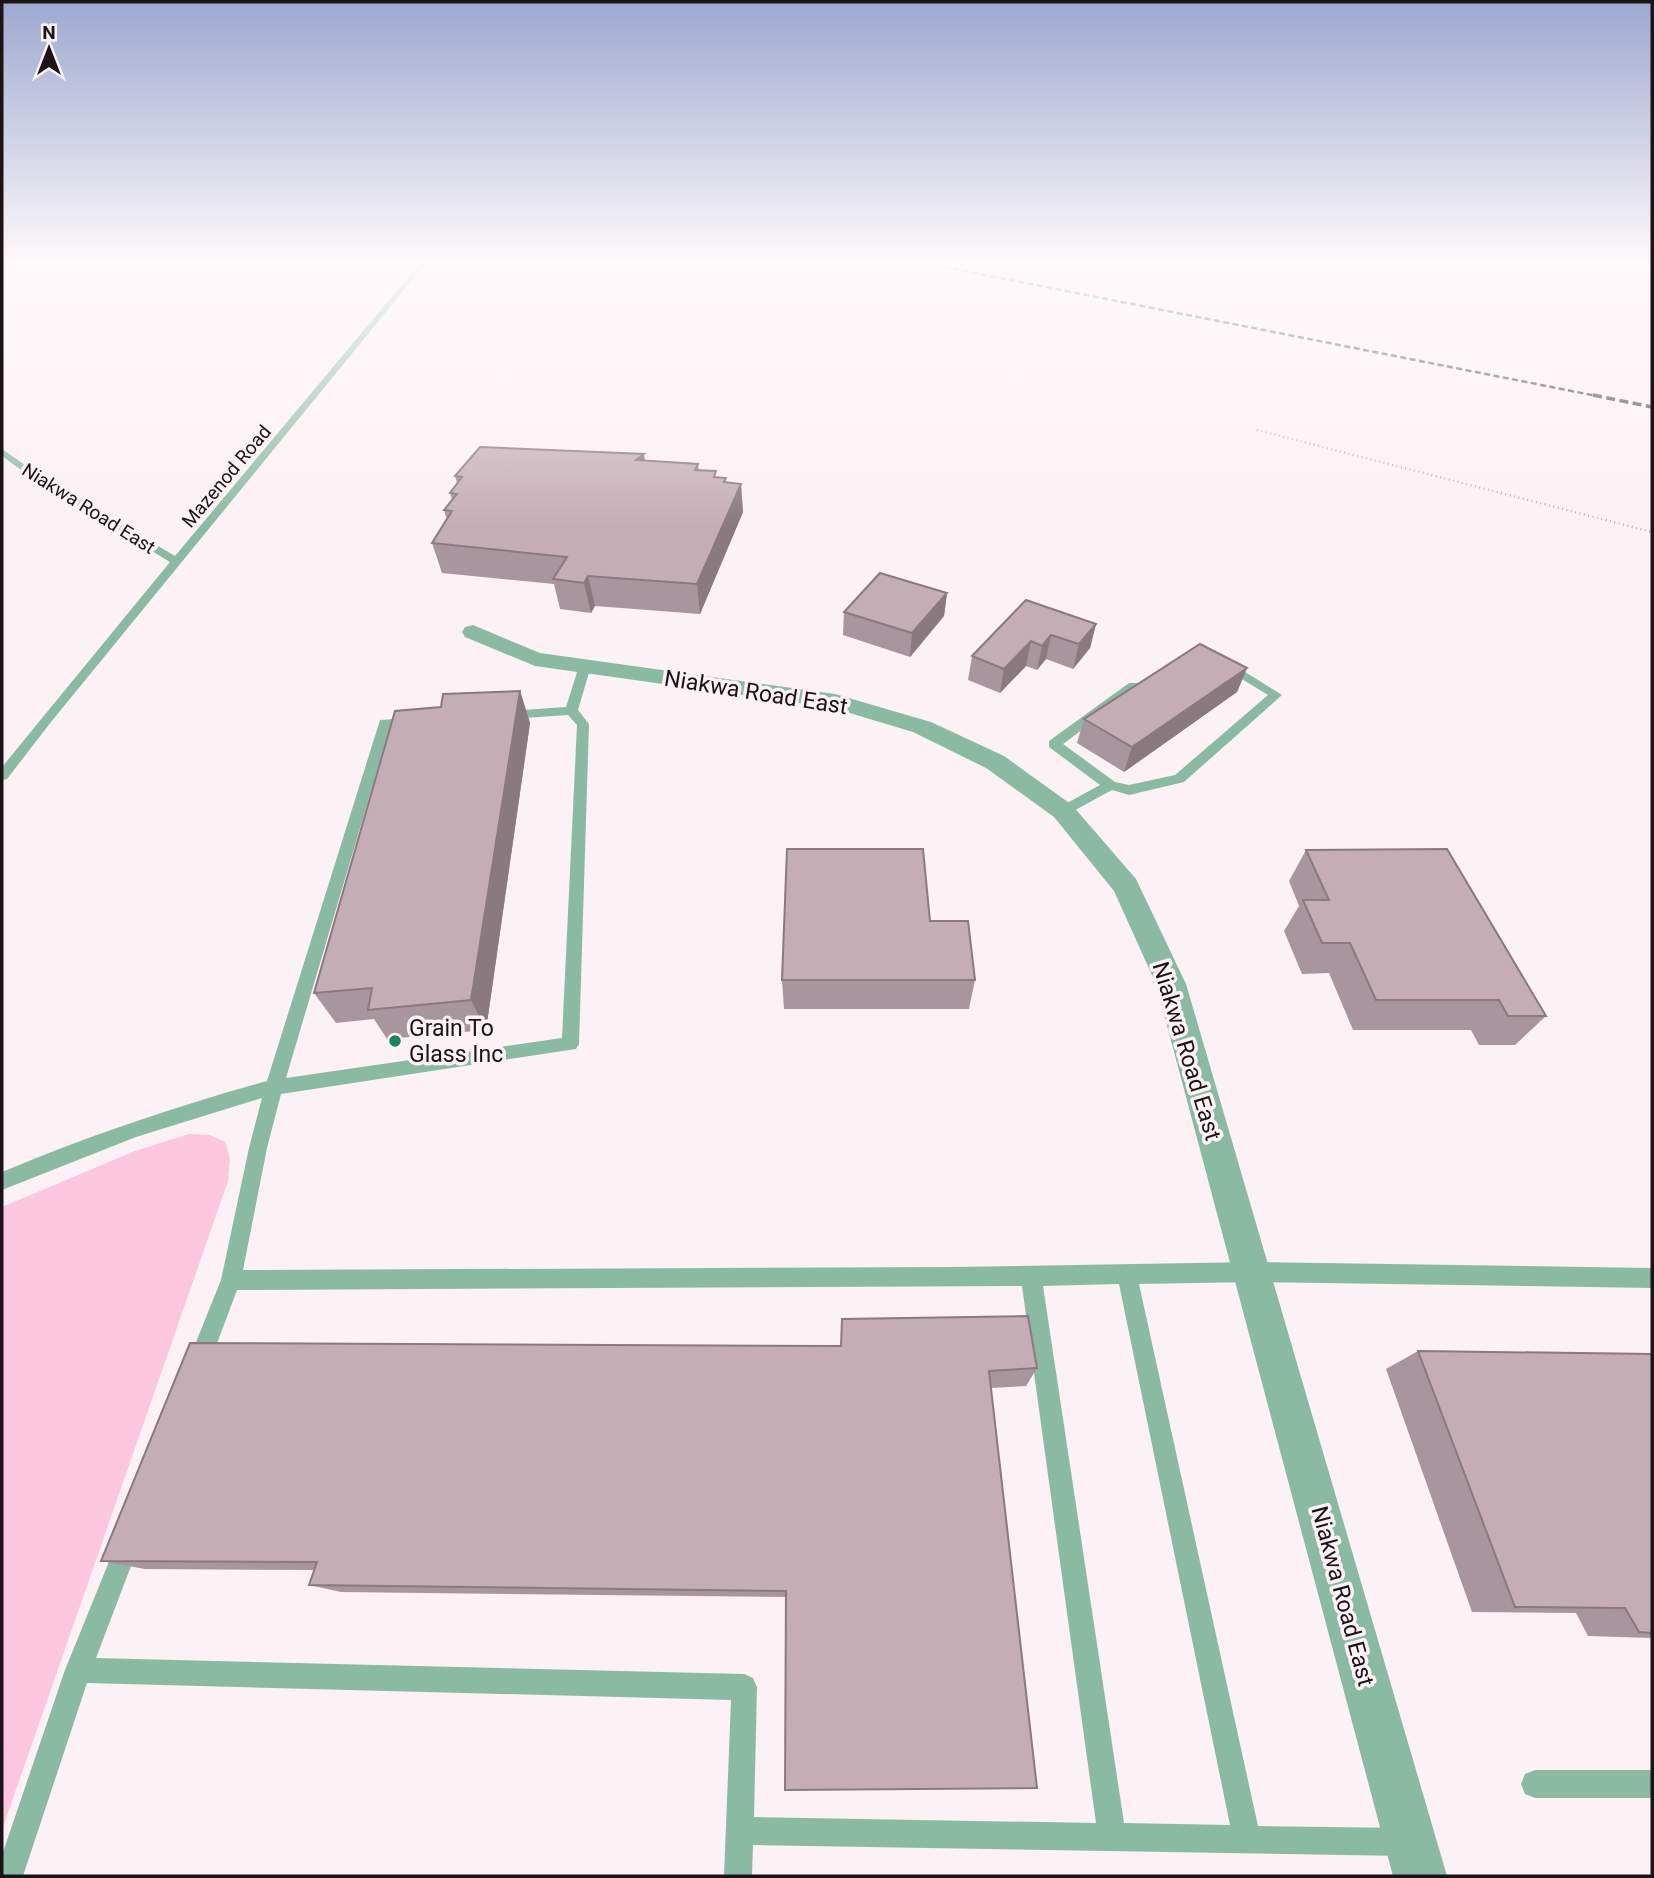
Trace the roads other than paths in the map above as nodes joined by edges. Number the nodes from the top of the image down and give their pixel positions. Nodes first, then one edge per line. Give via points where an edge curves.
1 (351, 351) edge
2 (2, 452) edge
3 (177, 562) junction
4 (473, 632) dead end
5 (1209, 653) edge
6 (585, 666) junction
7 (1133, 686) edge
8 (571, 710) junction
9 (2, 776) edge
10 (1110, 785) junction
11 (1063, 811) junction
12 (274, 1087) junction
13 (2, 1181) edge
14 (1253, 1272) junction
15 (1127, 1275) junction
16 (1031, 1276) junction
17 (1652, 1278) edge
18 (231, 1280) junction
19 (190, 1384) edge
20 (134, 1527) edge
21 (78, 1670) junction
22 (1535, 1783) dead end
23 (1652, 1784) edge
24 (740, 1830) junction
25 (1112, 1838) junction
26 (1247, 1840) junction
27 (1411, 1842) junction
28 (9, 1876) edge
29 (738, 1876) edge
30 (1420, 1876) edge

1 - 3 lane, Mazenod Road
2 - 3 lane, Niakwa Road East
3 - 9 lane, Mazenod Road
4 - 6 street, Niakwa Road East via 535,659
5 - 10 lane via 1276,695 1179,779 1129,790
6 - 8 lane
6 - 11 street, Niakwa Road East via 835,701 922,727 995,761
7 - 10 lane via 1054,744
8 - 12 lane via 385,723
8 - 12 lane via 583,724 570,1044
10 - 11 lane
11 - 14 street, Niakwa Road East via 1126,886 1171,984
12 - 13 lane via 178,1113
12 - 18 lane
14 - 15 lane
14 - 17 lane
14 - 27 street, Niakwa Road East
15 - 16 lane
15 - 26 lane
16 - 18 lane
16 - 25 lane
18 - 19 lane
20 - 21 lane
21 - 24 lane via 744,1687
21 - 28 lane
22 - 23 lane
24 - 25 lane
24 - 29 lane
25 - 26 lane
26 - 27 lane
27 - 30 street, Niakwa Road East

